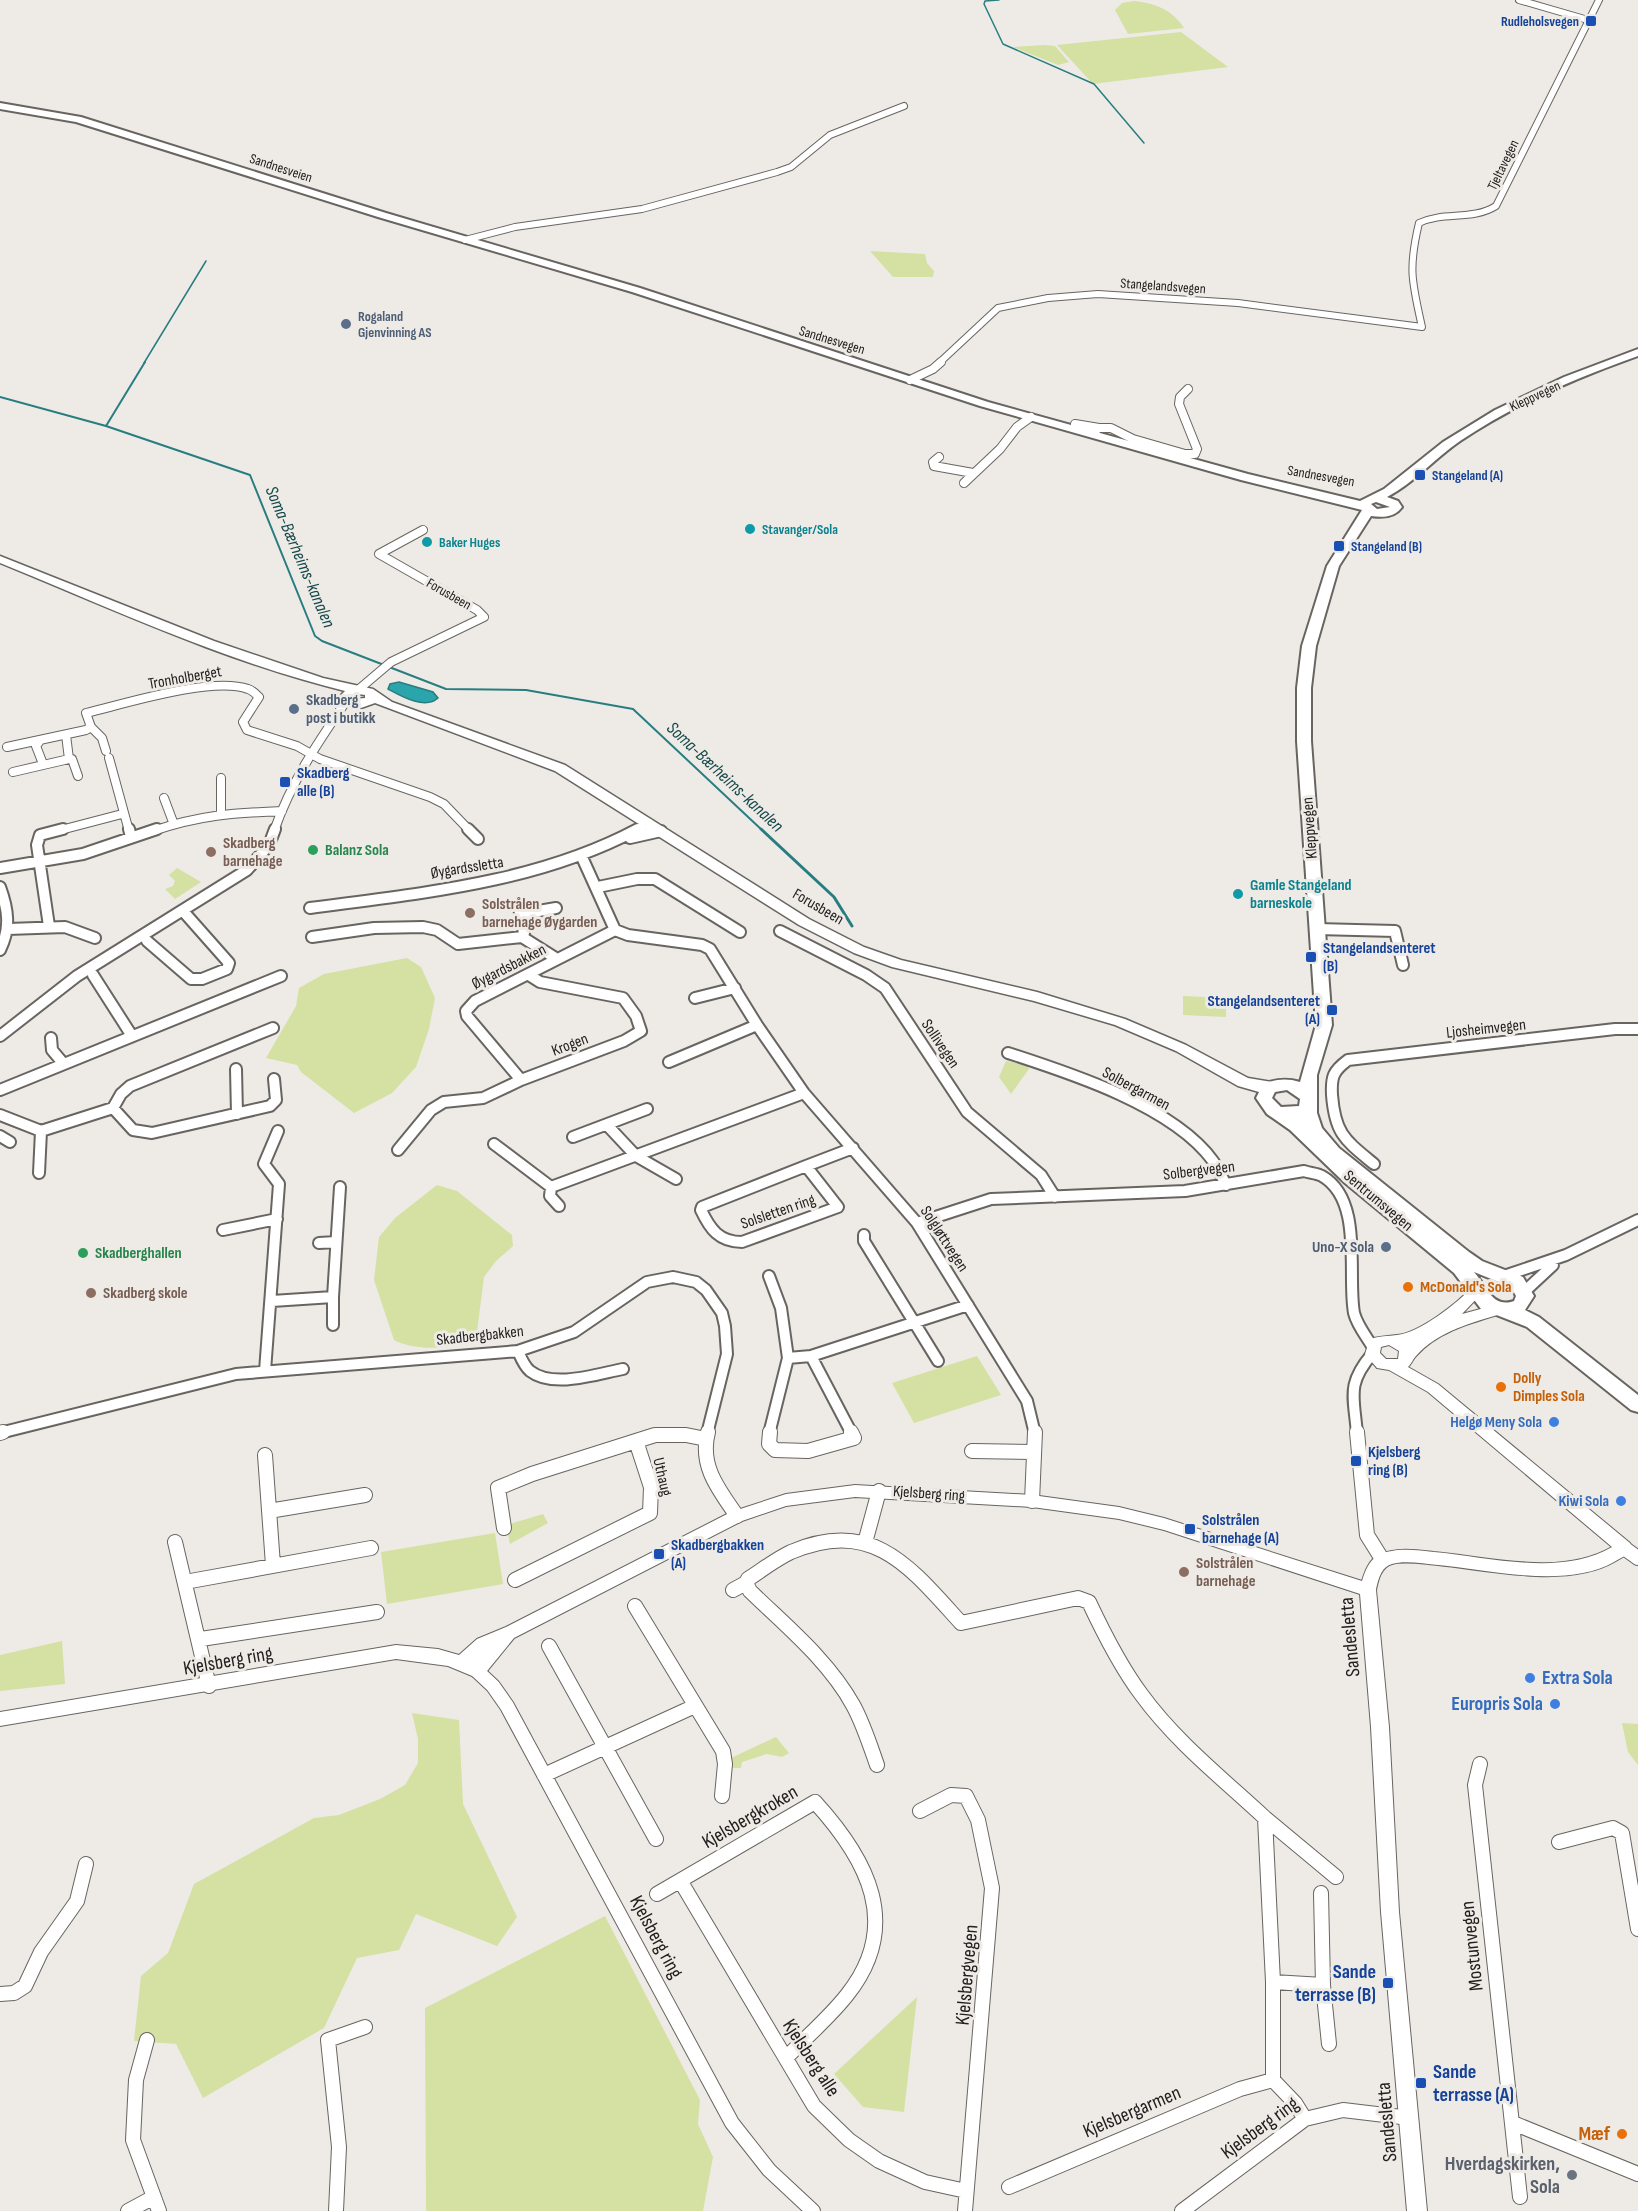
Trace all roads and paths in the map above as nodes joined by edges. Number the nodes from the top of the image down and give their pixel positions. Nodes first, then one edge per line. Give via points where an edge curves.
1 (1519, 0) edge
2 (1599, 0) edge
3 (1588, 20) junction
4 (0, 106) edge
5 (904, 106) dead end
6 (465, 240) junction
7 (551, 266) junction
8 (636, 290) joint
9 (1422, 327) joint
10 (774, 338) junction
11 (1638, 352) edge
12 (918, 379) junction
13 (1188, 389) dead end
14 (1026, 416) junction
15 (1075, 424) dead end
16 (1096, 431) junction
17 (939, 457) dead end
18 (973, 473) junction
19 (1411, 474) junction
20 (964, 483) dead end
21 (1370, 504) junction
22 (1390, 509) junction
23 (423, 530) dead end
24 (0, 560) edge
25 (1328, 588) junction
26 (378, 676) junction
27 (372, 695) junction
28 (355, 698) junction
29 (91, 727) junction
30 (66, 735) junction
31 (39, 742) junction
32 (7, 747) dead end
33 (310, 754) junction
34 (69, 759) junction
35 (43, 764) junction
36 (13, 772) dead end
37 (78, 776) dead end
38 (571, 776) junction
39 (221, 778) dead end
40 (164, 798) dead end
41 (221, 813) junction
42 (122, 814) junction
43 (281, 815) junction
44 (173, 822) junction
45 (655, 827) junction
46 (130, 837) junction
47 (478, 839) dead end
48 (581, 855) junction
49 (38, 863) junction
50 (0, 868) edge
51 (0, 887) edge
52 (598, 887) junction
53 (310, 908) dead end
54 (556, 908) dead end
55 (183, 911) junction
56 (49, 926) junction
57 (8, 929) junction
58 (1317, 929) junction
59 (615, 930) junction
60 (780, 931) dead end
61 (740, 932) dead end
62 (312, 937) dead end
63 (522, 937) junction
64 (96, 938) dead end
65 (147, 941) dead end
66 (0, 950) edge
67 (557, 959) junction
68 (1402, 965) dead end
69 (93, 975) dead end
70 (528, 975) junction
71 (281, 976) dead end
72 (735, 988) junction
73 (695, 998) dead end
74 (1073, 1008) junction
75 (755, 1021) junction
76 (273, 1028) dead end
77 (1638, 1029) edge
78 (0, 1036) edge
79 (132, 1036) junction
80 (51, 1038) dead end
81 (1008, 1053) dead end
82 (669, 1062) dead end
83 (63, 1063) junction
84 (1308, 1068) junction
85 (236, 1069) dead end
86 (274, 1079) dead end
87 (521, 1080) junction
88 (1275, 1085) junction
89 (0, 1089) edge
90 (804, 1093) junction
91 (1308, 1100) junction
92 (113, 1108) junction
93 (1273, 1108) junction
94 (647, 1109) dead end
95 (0, 1114) edge
96 (237, 1114) junction
97 (607, 1125) junction
98 (41, 1131) junction
99 (278, 1131) dead end
100 (0, 1136) edge
101 (573, 1137) dead end
102 (10, 1142) dead end
103 (494, 1144) dead end
104 (853, 1148) junction
105 (398, 1150) dead end
106 (636, 1156) junction
107 (1374, 1164) dead end
108 (806, 1166) junction
109 (39, 1173) dead end
110 (676, 1179) dead end
111 (1226, 1185) junction
112 (340, 1187) dead end
113 (551, 1187) junction
114 (1055, 1197) junction
115 (559, 1206) dead end
116 (277, 1219) junction
117 (1638, 1220) edge
118 (917, 1223) junction
119 (223, 1230) dead end
120 (864, 1235) dead end
121 (336, 1242) junction
122 (319, 1243) dead end
123 (1566, 1255) junction
124 (1500, 1275) junction
125 (769, 1276) dead end
126 (1477, 1289) junction
127 (1525, 1296) junction
128 (333, 1297) junction
129 (272, 1301) junction
130 (968, 1305) junction
131 (1504, 1310) junction
132 (913, 1322) junction
133 (333, 1325) dead end
134 (1381, 1345) junction
135 (518, 1351) junction
136 (1408, 1354) junction
137 (811, 1356) junction
138 (788, 1358) junction
139 (938, 1361) dead end
140 (1390, 1366) junction
141 (623, 1369) dead end
142 (1360, 1369) junction
143 (265, 1371) junction
144 (1433, 1388) junction
145 (1638, 1395) edge
146 (1638, 1405) edge
147 (0, 1433) edge
148 (706, 1439) junction
149 (636, 1441) junction
150 (972, 1451) dead end
151 (1034, 1452) junction
152 (265, 1455) dead end
153 (879, 1491) junction
154 (365, 1495) dead end
155 (1032, 1501) junction
156 (269, 1511) junction
157 (737, 1515) junction
158 (504, 1528) dead end
159 (866, 1539) junction
160 (175, 1542) dead end
161 (371, 1548) dead end
162 (1624, 1548) junction
163 (1638, 1558) edge
164 (1382, 1559) junction
165 (273, 1565) junction
166 (515, 1580) dead end
167 (185, 1582) junction
168 (746, 1583) junction
169 (733, 1590) dead end
170 (1368, 1590) junction
171 (635, 1606) dead end
172 (377, 1612) dead end
173 (201, 1640) junction
174 (549, 1646) dead end
175 (470, 1667) junction
176 (209, 1686) junction
177 (695, 1706) junction
178 (0, 1719) edge
179 (606, 1747) junction
180 (1480, 1764) dead end
181 (878, 1765) dead end
182 (544, 1775) junction
183 (722, 1796) dead end
184 (920, 1811) dead end
185 (1265, 1818) junction
186 (656, 1839) dead end
187 (1559, 1842) dead end
188 (86, 1864) dead end
189 (1336, 1877) dead end
190 (681, 1882) junction
191 (1321, 1893) dead end
192 (657, 1894) dead end
193 (1636, 1894) edge
194 (1638, 1929) edge
195 (1273, 1982) junction
196 (1323, 1985) junction
197 (0, 1994) edge
198 (365, 2027) dead end
199 (147, 2040) dead end
200 (1329, 2044) dead end
201 (786, 2058) junction
202 (1273, 2080) junction
203 (1410, 2118) junction
204 (1305, 2119) junction
205 (1513, 2123) junction
206 (1638, 2174) edge
207 (1009, 2187) dead end
208 (966, 2191) junction
209 (1520, 2196) dead end
210 (157, 2204) edge
211 (128, 2211) edge
212 (336, 2211) edge
213 (813, 2211) edge
214 (965, 2211) edge
215 (1182, 2211) edge
216 (1417, 2211) edge

1 - 3 street
2 - 3 street, Tjeltavegen
3 - 9 street, Tjeltavegen via 1496,206 1490,212 1437,217 1419,223 1411,278
4 - 6 main road, Sandnesveien via 78,119
5 - 6 street via 830,135 792,167 671,202 515,226
6 - 7 main road, Sandnesveien
7 - 8 main road, Sandnesveien
7 - 10 main road, Sandnesveien
8 - 10 main road, Sandnesvegen
9 - 12 street, Stangelandsvegen via 1238,303 1082,294 998,308
10 - 12 main road, Sandnesvegen
11 - 19 main road, Kleppvegen via 1479,423
12 - 14 main road, Sandnesvegen
13 - 16 street, Sandnesvegen via 1179,404 1197,449 1195,454 1133,440 1111,428
14 - 16 main road, Sandnesvegen
14 - 18 street via 1000,449
15 - 16 street
16 - 21 main road, Sandnesvegen via 1268,483
17 - 18 street via 934,466
18 - 20 street
19 - 21 main road, Kleppvegen
19 - 22 main road, Kleppvegen
21 - 22 main road
21 - 25 main road, Kleppvegen via 1334,566
22 - 25 main road, Kleppvegen via 1365,530
23 - 26 street, Forusbeen via 379,554 484,617 382,667
24 - 28 main road, Forusbeen
25 - 58 main road, Kleppvegen via 1309,646 1304,700
26 - 27 street
26 - 28 street, Forusbeen
27 - 28 main road
27 - 38 main road, Forusbeen via 388,705 544,760
28 - 33 street
28 - 38 main road, Forusbeen
29 - 30 street
29 - 33 street, Tronholberget via 86,713 231,684 258,694 243,722 244,728
29 - 42 street via 102,738
30 - 31 street
30 - 34 street
31 - 32 street
31 - 35 street via 36,746
33 - 43 street
33 - 47 street, Tronholberget via 437,801
34 - 35 street
34 - 37 street
35 - 36 street
38 - 45 main road, Forusbeen
39 - 41 street
40 - 44 street
41 - 43 street
41 - 44 street
42 - 46 street
42 - 49 street via 40,835
43 - 55 street via 268,845 247,870
44 - 46 street
45 - 48 street, Øygardssletta
45 - 74 main road, Forusbeen via 804,922 860,950 907,966
46 - 49 street via 83,854
48 - 52 street
48 - 53 street, Øygardssletta via 504,878
49 - 50 street
49 - 56 street via 51,909
51 - 57 street via 9,915
52 - 59 street
52 - 61 street via 655,879
54 - 63 street via 520,911
55 - 65 street via 228,963 227,969 191,979
55 - 78 street via 77,976
56 - 57 street
56 - 64 street via 73,928
57 - 66 street
58 - 68 street via 1395,931
58 - 84 main road, Kleppvegen via 1324,1025 1319,1049
59 - 67 street, Øygardsbakken
59 - 72 street, Solgløttvegen via 706,946
60 - 114 street, Sollivegen via 885,988 967,1112 1048,1182
62 - 63 street via 372,928 427,927 458,944
63 - 67 street
67 - 70 street, Øygardsbakken
69 - 79 street
70 - 87 street, Øygardsbakken via 475,1001 466,1011
70 - 87 street, Krogen via 540,982 623,998 641,1031
71 - 79 street
72 - 73 street
72 - 75 street, Solgløttvegen
74 - 88 main road, Forusbeen via 1162,1039 1243,1082 1260,1087
74 - 93 main road, Forusbeen via 1178,1054
75 - 82 street
75 - 90 street, Solgløttvegen
76 - 92 street via 130,1086
77 - 107 street, Ljosheimvegen via 1360,1056 1340,1065 1331,1078 1334,1122 1349,1144
79 - 83 street
80 - 83 street via 52,1050
81 - 111 street, Solbergarmen via 1099,1085 1165,1120 1215,1162
83 - 89 street
84 - 88 main road
84 - 91 main road, Kleppvegen
85 - 96 street
86 - 96 street via 274,1104
87 - 105 street, Krogen via 483,1098 444,1101
88 - 91 main road via 1296,1086
88 - 93 main road via 1265,1093
90 - 104 street, Solgløttvegen
90 - 106 street
91 - 93 main road via 1296,1114
91 - 124 main road, Sentrumsvegen via 1313,1130 1333,1152 1463,1257
92 - 96 street via 139,1132
92 - 98 street
93 - 126 main road, Sentrumsvegen via 1351,1179 1460,1268
94 - 97 street
95 - 98 street
97 - 101 street
97 - 106 street
98 - 109 street
99 - 116 street via 264,1164 279,1184
100 - 102 street
103 - 113 street
104 - 108 street, Solsletten ring
104 - 118 street, Solgløttvegen
106 - 110 street
106 - 113 street
108 - 108 street, Solsletten ring via 838,1207 742,1242 729,1243 721,1240 702,1213 702,1207
111 - 114 street, Solbergvegen via 1185,1191
111 - 134 street, Solbergvegen via 1308,1171 1320,1174 1336,1187 1351,1237 1354,1312 1362,1329
112 - 121 street
113 - 115 street via 550,1196
114 - 118 street, Solbergvegen via 982,1200
116 - 119 street
116 - 129 street
117 - 123 street
118 - 130 street, Solgløttvegen
120 - 132 street
121 - 122 street
121 - 128 street
123 - 124 street
123 - 127 street via 1542,1272
124 - 126 main road via 1483,1278
124 - 127 main road, Sentrumsvegen via 1517,1282
125 - 138 street via 781,1308
126 - 131 main road, Sentrumsvegen via 1487,1304
126 - 134 street via 1466,1305 1452,1314 1422,1331
127 - 131 main road via 1515,1308
127 - 145 main road, Sentrumsvegen via 1542,1318
128 - 129 street
128 - 133 street
129 - 143 street
130 - 132 street
130 - 151 street, Solgløttvegen via 1027,1401 1035,1428
131 - 136 street via 1475,1314 1456,1322 1420,1342
131 - 146 main road, Sentrumsvegen via 1533,1322
132 - 137 street
132 - 139 street
134 - 136 street via 1406,1349
134 - 140 street via 1377,1361
134 - 142 street
135 - 141 street via 530,1372 541,1376 574,1378
135 - 143 street, Skadbergbakken
135 - 148 street, Skadbergbakken via 574,1332 647,1282 673,1277 696,1282 715,1299 727,1342
136 - 140 street via 1406,1360
136 - 144 street
137 - 138 street
137 - 138 street via 854,1438 808,1451 781,1451 769,1444
140 - 142 street
140 - 144 street
142 - 164 street via 1353,1388 1366,1535
143 - 147 street, Skadbergbakken via 236,1374
144 - 162 street
148 - 149 street, Uthaug via 655,1435
148 - 157 street, Skadbergbakken via 708,1469
149 - 158 street via 498,1488
149 - 166 street, Uthaug via 651,1492 650,1513
150 - 151 street
151 - 155 street, Solgløttvegen
152 - 156 street
153 - 155 street, Kjelsberg ring
153 - 157 street, Kjelsberg ring via 809,1496
153 - 159 street
154 - 156 street
155 - 170 street, Kjelsberg ring via 1142,1518
156 - 165 street
157 - 175 street, Kjelsberg ring via 510,1633
159 - 168 street via 827,1541 790,1552
159 - 185 street via 897,1558 961,1623 1085,1598 1142,1695 1193,1751
160 - 167 street
161 - 165 street
162 - 163 street
162 - 164 street via 1604,1561 1563,1569 1401,1557
164 - 170 street, Sandesletta via 1373,1571
165 - 167 street
167 - 173 street
168 - 169 street
168 - 181 street via 840,1685 853,1705
170 - 203 street, Sandesletta via 1390,1912
171 - 177 street
172 - 173 street
173 - 176 street
174 - 179 street
175 - 176 street, Kjelsberg ring via 438,1656 396,1652
175 - 182 street, Kjelsberg ring via 493,1686 507,1706
176 - 178 street, Kjelsberg ring
177 - 179 street
177 - 183 street via 723,1752
179 - 182 street
179 - 186 street
180 - 205 street, Mostunvegen via 1475,1785
182 - 213 street, Kjelsberg ring via 732,2123 766,2168
184 - 208 street, Kjelsbergvegen via 951,1795 966,1796 978,1820 992,1888
185 - 189 street
185 - 195 street
187 - 193 street via 1613,1828 1619,1830
188 - 197 street via 77,1901 40,1952 25,1986 15,1993
190 - 192 street, Kjelsbergkroken
190 - 201 street, Kjelsberg alle
190 - 201 street, Kjelsbergkroken via 815,1802 863,1862 875,1899 875,1925 861,1974
191 - 196 street
193 - 194 street
195 - 196 street
195 - 202 street
196 - 200 street
198 - 212 street via 328,2040 338,2120
199 - 210 street via 136,2080 133,2140
201 - 208 street, Kjelsberg alle via 814,2106 849,2140 903,2172 942,2187
202 - 204 street
202 - 207 street, Kjelsbergarmen via 1240,2089
203 - 204 street, Kjelsberg ring via 1326,2110
203 - 216 street, Sandesletta
204 - 215 street, Kjelsberg ring
205 - 206 street
205 - 209 street, Mostunvegen
208 - 214 street, Kjelsbergvegen
210 - 211 street

